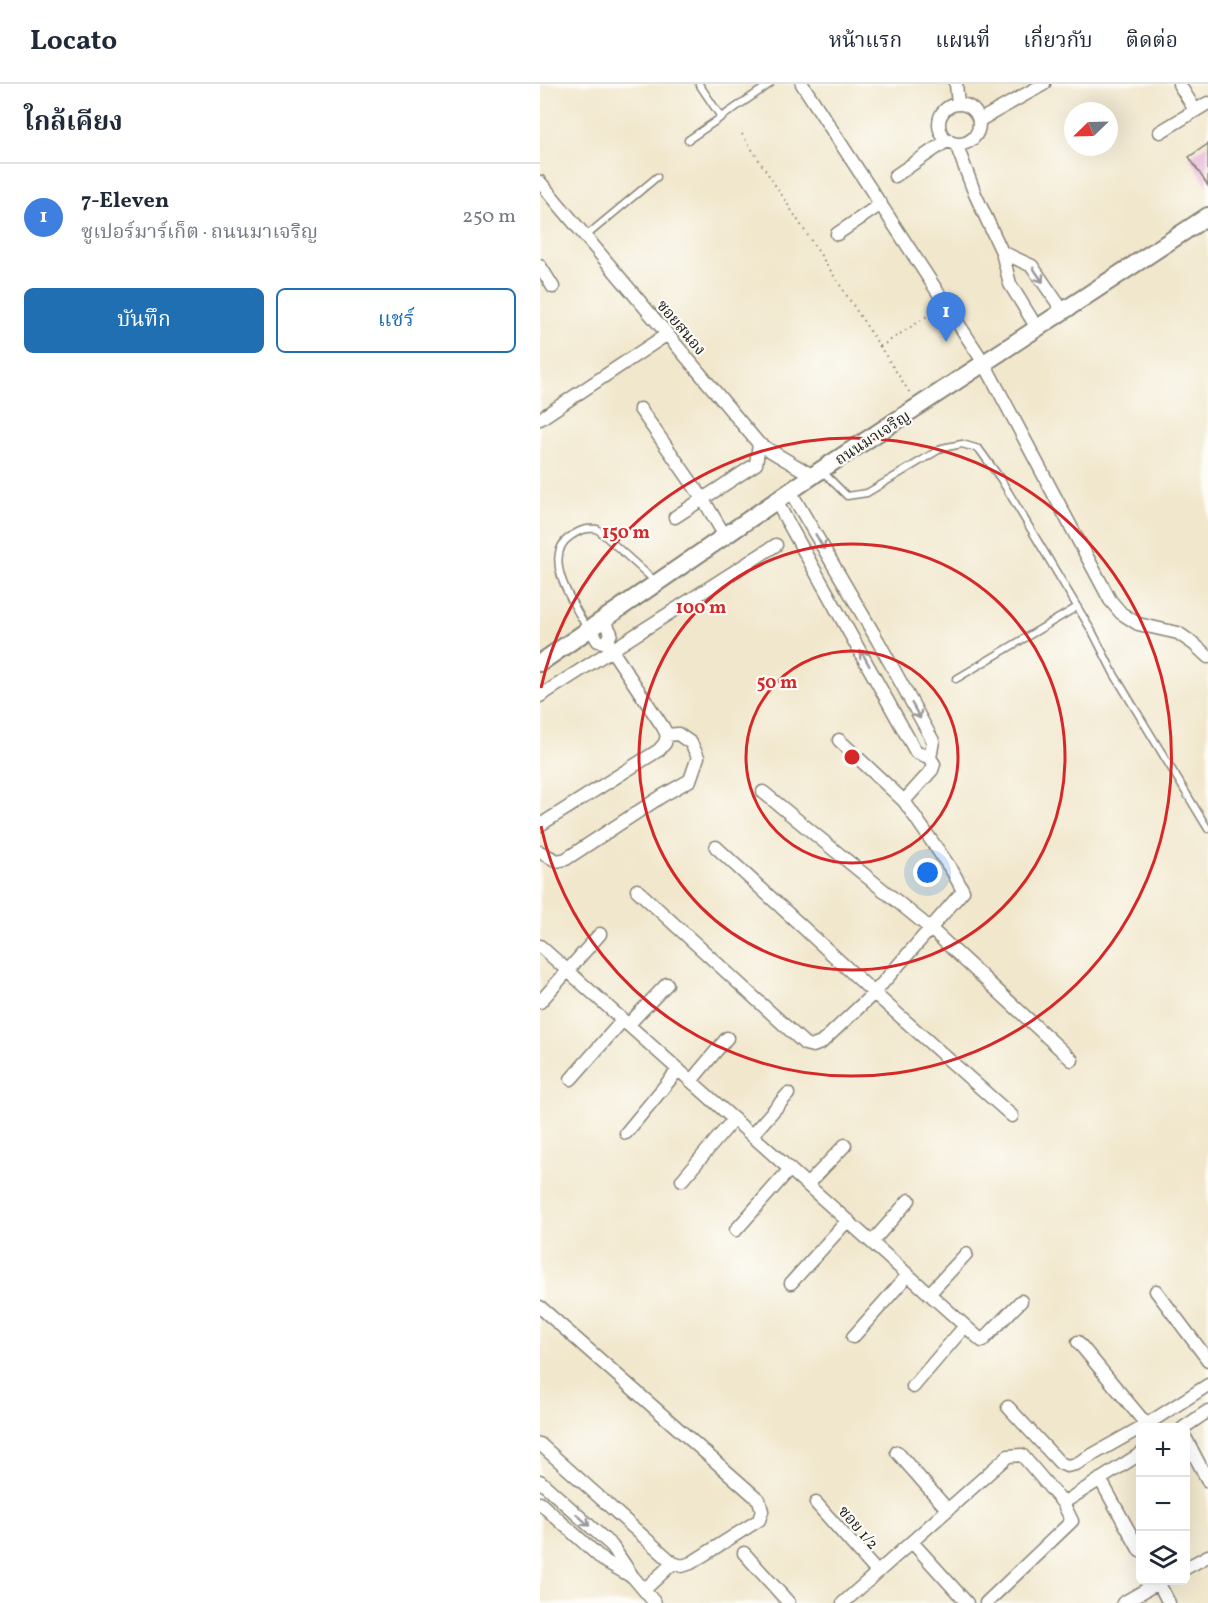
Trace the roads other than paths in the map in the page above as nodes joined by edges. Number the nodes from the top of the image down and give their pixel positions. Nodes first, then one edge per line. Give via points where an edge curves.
1 (699, 84) edge
2 (770, 84) edge
3 (802, 84) edge
4 (956, 84) edge
5 (1044, 84) edge
6 (1179, 84) edge
7 (1208, 103) edge
8 (958, 104) junction
9 (1195, 110) junction
10 (721, 117) junction
11 (980, 120) junction
12 (1160, 132) dead end
13 (688, 140) dead end
14 (952, 142) junction
15 (895, 176) dead end
16 (657, 177) dead end
17 (540, 182) edge
18 (881, 204) junction
19 (1208, 216) edge
20 (837, 234) dead end
21 (585, 237) junction
22 (1002, 252) junction
23 (540, 266) edge
24 (554, 287) dead end
25 (1063, 311) junction
26 (1037, 328) junction
27 (666, 335) junction
28 (984, 363) junction
29 (640, 409) dead end
30 (540, 419) edge
31 (759, 444) junction
32 (817, 473) junction
33 (790, 491) junction
34 (703, 499) junction
35 (776, 501) junction
36 (675, 517) dead end
37 (725, 536) junction
38 (776, 544) dead end
39 (657, 583) junction
40 (1077, 607) junction
41 (595, 627) junction
42 (609, 647) junction
43 (1208, 657) edge
44 (540, 663) edge
45 (956, 679) dead end
46 (540, 696) edge
47 (667, 735) junction
48 (839, 740) dead end
49 (930, 758) junction
50 (763, 792) dead end
51 (904, 801) junction
52 (540, 825) edge
53 (1208, 829) edge
54 (716, 847) dead end
55 (540, 852) edge
56 (637, 890) dead end
57 (931, 929) junction
58 (600, 934) dead end
59 (540, 946) edge
60 (566, 970) junction
61 (667, 984) dead end
62 (874, 993) junction
63 (540, 1002) edge
64 (625, 1023) junction
65 (727, 1038) dead end
66 (1072, 1060) dead end
67 (678, 1070) junction
68 (571, 1079) dead end
69 (691, 1081) junction
70 (788, 1094) dead end
71 (1012, 1116) dead end
72 (734, 1119) junction
73 (626, 1133) dead end
74 (752, 1135) junction
75 (845, 1145) dead end
76 (790, 1168) junction
77 (682, 1180) dead end
78 (808, 1184) junction
79 (909, 1200) dead end
80 (848, 1220) junction
81 (736, 1230) dead end
82 (872, 1242) junction
83 (966, 1254) dead end
84 (908, 1275) junction
85 (791, 1282) dead end
86 (1156, 1291) dead end
87 (929, 1294) junction
88 (1021, 1301) dead end
89 (540, 1307) edge
90 (965, 1326) junction
91 (853, 1337) dead end
92 (1077, 1342) dead end
93 (1208, 1360) edge
94 (1208, 1385) edge
95 (913, 1386) dead end
96 (1008, 1407) dead end
97 (1208, 1412) edge
98 (1139, 1423) edge
99 (1148, 1423) edge
100 (1190, 1424) edge
101 (1136, 1430) edge
102 (540, 1443) edge
103 (1190, 1448) edge
104 (897, 1452) dead end
105 (1136, 1456) edge
106 (1100, 1479) junction
107 (1208, 1480) edge
108 (540, 1481) edge
109 (540, 1503) edge
110 (816, 1503) dead end
111 (1063, 1503) junction
112 (948, 1510) junction
113 (912, 1542) junction
114 (1136, 1544) edge
115 (744, 1553) dead end
116 (1208, 1556) edge
117 (673, 1563) junction
118 (1190, 1565) edge
119 (878, 1572) junction
120 (633, 1577) junction
121 (1152, 1585) edge
122 (1161, 1585) edge
123 (644, 1590) junction
124 (653, 1602) edge
125 (789, 1603) edge
126 (843, 1603) edge
127 (967, 1603) edge
128 (986, 1603) edge
129 (1123, 1603) edge
130 (1169, 1603) edge

1 - 10 lane
2 - 10 lane
3 - 18 street
4 - 8 street
5 - 11 street
6 - 9 street
7 - 9 street
8 - 11 street via 974,110
8 - 14 street via 944,111 940,118 943,135
9 - 12 street
10 - 13 lane
11 - 14 street via 972,139
14 - 15 street
14 - 22 street
16 - 21 lane
17 - 21 street, ซอยสนอง
18 - 20 street
18 - 28 street
19 - 25 main road, ถนนมาเจริญ
21 - 27 street, ซอยสนอง
22 -> 25 street via 1032,266
22 - 26 street via 1010,284
23 - 24 street
25 - 26 main road, ถนนมาเจริญ
26 - 28 main road, ถนนมาเจริญ
27 - 30 street
27 - 31 street, ซอยสนอง
28 - 32 main road, ถนนมาเจริญ
28 - 43 street via 1110,600 1138,624 1178,633
29 - 34 street
31 - 32 street, ซอยสนอง
31 - 34 street via 756,464
32 - 33 main road, ถนนมาเจริญ
32 - 40 lane via 847,496 867,493 942,448 962,444 979,449
33 - 35 main road, ถนนมาเจริญ
33 -> 49 street via 933,741
34 - 36 street
34 - 37 street
35 - 37 main road, ถนนมาเจริญ
49 -> 35 street via 916,752
37 - 39 main road, ถนนมาเจริญ
38 - 42 street
39 - 41 main road, ถนนมาเจริญ
39 - 41 lane via 597,529 586,528 568,538 558,551 561,580
40 - 45 lane
40 - 53 lane
41 - 42 street via 598,641
41 - 44 main road, ถนนมาเจริญ
42 - 46 street
42 - 47 street
47 - 52 street via 659,750
47 - 55 street via 678,734 691,743 698,758 690,780 566,858 557,861
48 - 51 street
49 - 51 street via 932,770
50 - 57 street
51 - 57 street via 963,891
54 - 62 street
56 - 62 street via 805,1044 821,1043
57 - 62 street
57 - 66 street
58 - 60 street
59 - 60 street
60 - 63 street
60 - 64 street
61 - 64 street
62 - 71 street
64 - 67 street
64 - 68 street
65 - 69 street
67 - 69 street
67 - 73 street
69 - 72 street
70 - 74 street
72 - 74 street
72 - 77 street
74 - 76 street
75 - 78 street
76 - 78 street
76 - 81 street
78 - 80 street
79 - 82 street
80 - 82 street
80 - 85 street
82 - 84 street
83 - 87 street
84 - 87 street
84 - 91 street
86 - 93 street
87 - 90 street
88 - 90 street via 982,1341
89 - 117 street via 759,1500 759,1520 691,1563
90 - 95 street
92 - 98 street
94 - 99 street
96 - 101 street via 1067,1466
97 - 100 street
102 - 117 street
103 - 107 street
104 - 112 street
105 - 106 street
106 - 111 street
106 - 114 street
108 -> 120 street via 612,1546
109 - 120 street via 603,1560
110 - 119 street, ซอย 1/2
111 - 112 street via 1022,1455 1015,1454 1008,1455
111 - 128 street via 1072,1517 1070,1524
112 - 113 street
113 - 119 street
113 - 127 street
115 - 125 street
116 - 118 street
117 - 123 street
119 - 126 street
120 - 123 street
121 - 129 street
122 - 130 street
123 - 124 street

